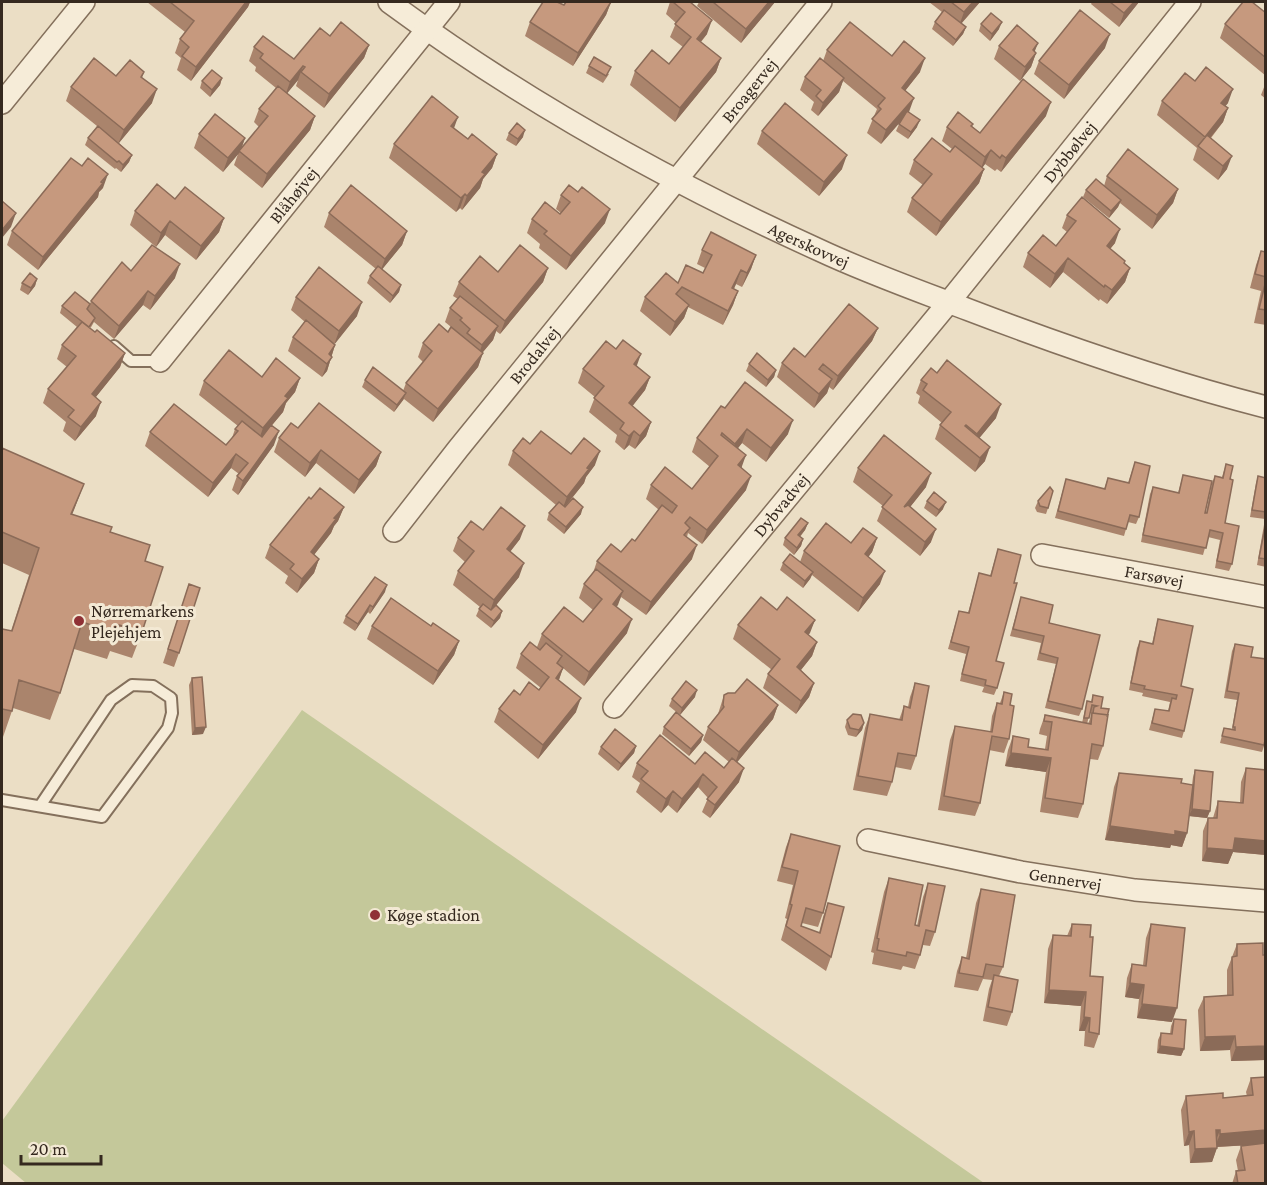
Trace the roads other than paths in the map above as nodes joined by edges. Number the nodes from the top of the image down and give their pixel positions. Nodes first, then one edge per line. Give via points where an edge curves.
1 (84, 2) edge
2 (389, 2) edge
3 (449, 2) edge
4 (821, 2) edge
5 (1190, 2) edge
6 (427, 29) junction
7 (2, 103) edge
8 (676, 180) junction
9 (950, 302) junction
10 (108, 341) edge
11 (160, 361) joint
12 (1266, 406) edge
13 (394, 531) dead end
14 (1042, 555) dead end
15 (1266, 597) edge
16 (614, 707) dead end
17 (2, 800) edge
18 (40, 806) junction
19 (868, 840) dead end
20 (1266, 901) edge

1 - 7 street
2 - 6 street, Agerskovvej
3 - 6 street, Blåhøjvej
4 - 8 street, Broagervej
5 - 9 street, Dybbølvej
6 - 8 street, Agerskovvej via 558,114
6 - 11 street, Blåhøjvej
8 - 9 street, Agerskovvej via 820,251
8 - 13 street, Brodalvej
9 - 12 street, Agerskovvej via 1068,348 1190,387
9 - 16 street, Dybvadvej
10 - 11 lane via 131,361
14 - 15 street, Farsøvej
17 - 18 lane
18 - 18 lane via 111,700 132,685 153,686 171,698 168,728 102,817
19 - 20 street, Gennervej via 1021,872 1135,890

